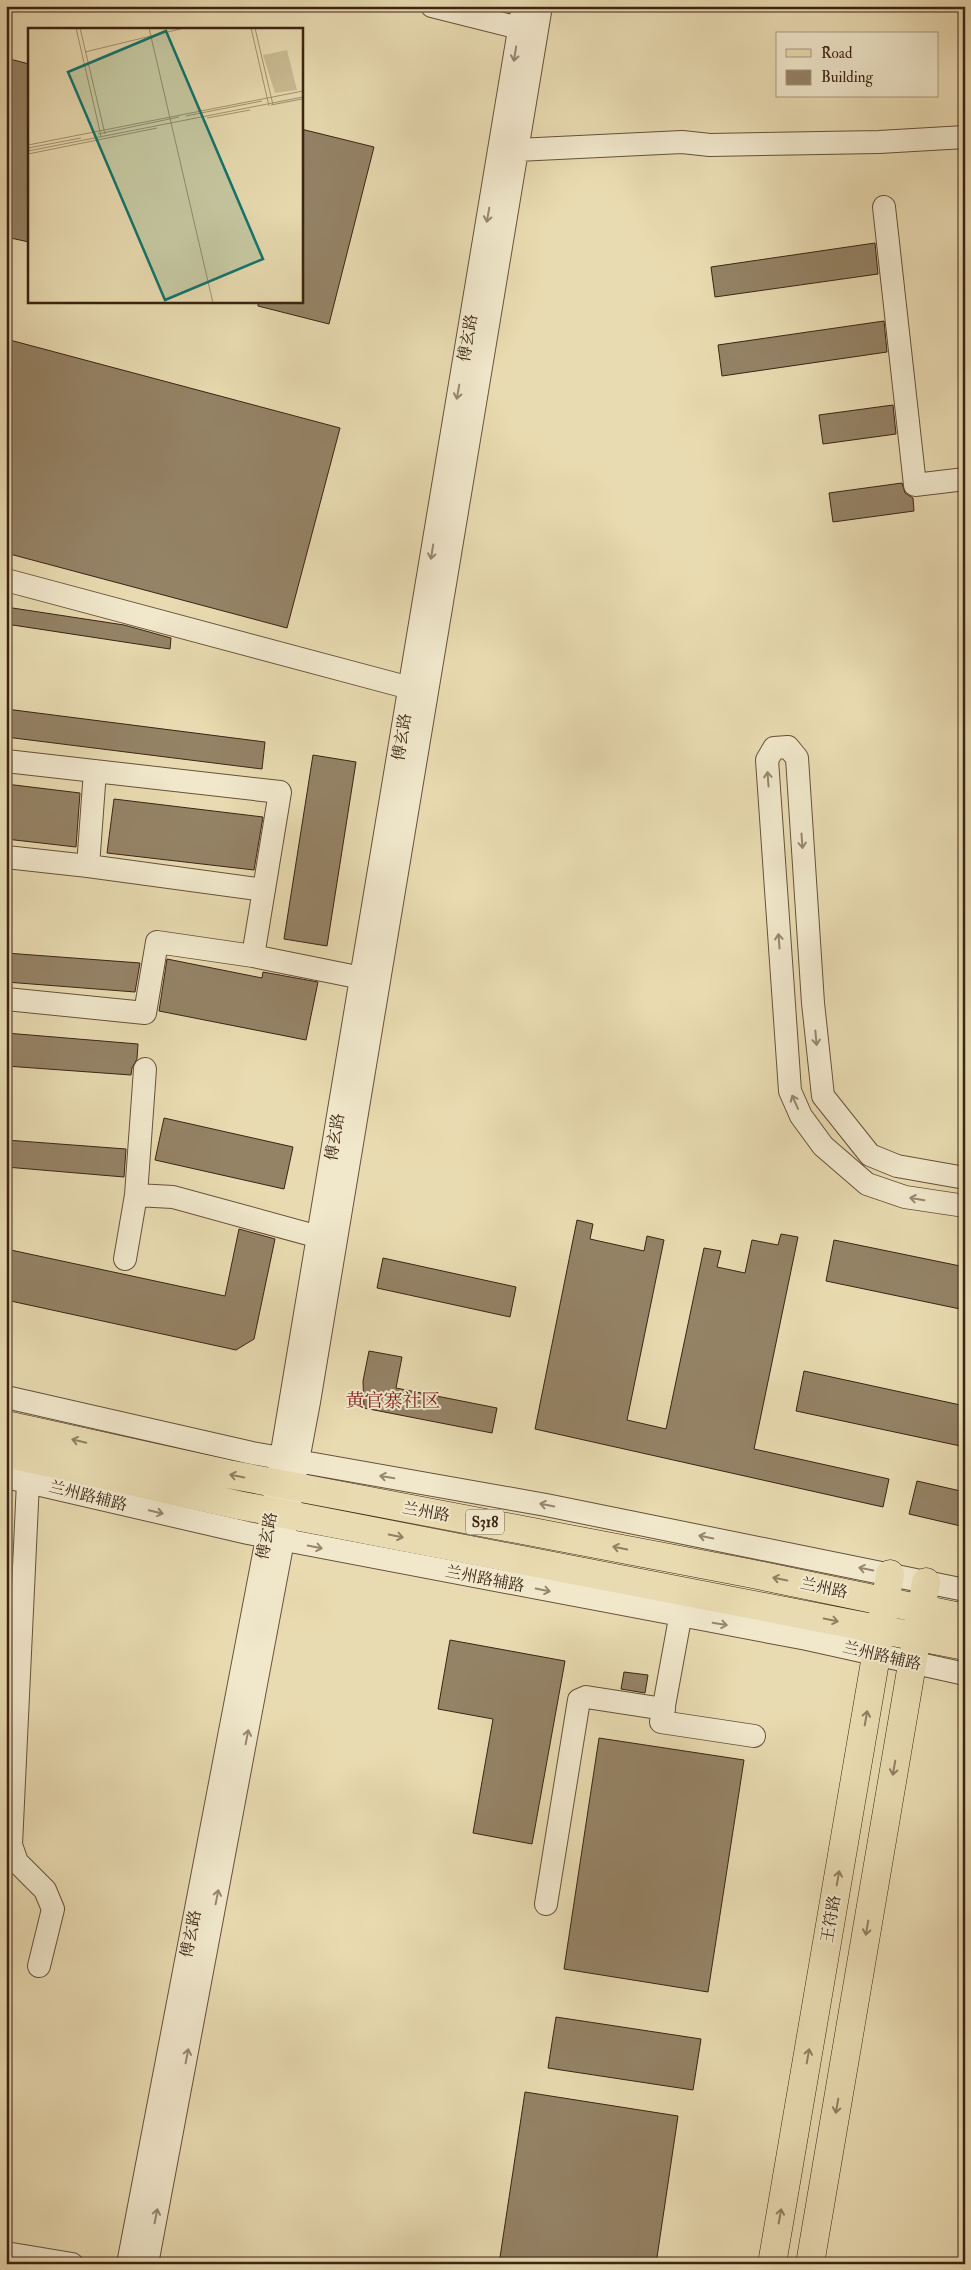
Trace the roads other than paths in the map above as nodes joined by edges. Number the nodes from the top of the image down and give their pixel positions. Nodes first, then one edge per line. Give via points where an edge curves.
1 (432, 6) edge
2 (541, 6) edge
3 (521, 12) edge
4 (965, 137) edge
5 (518, 150) junction
6 (884, 207) dead end
7 (965, 480) edge
8 (6, 580) edge
9 (410, 688) junction
10 (6, 761) edge
11 (96, 771) junction
12 (6, 857) edge
13 (88, 866) junction
14 (264, 890) junction
15 (253, 956) junction
16 (362, 978) junction
17 (6, 999) edge
18 (784, 1003) junction
19 (813, 1003) junction
20 (145, 1069) dead end
21 (965, 1178) edge
22 (136, 1195) junction
23 (965, 1206) edge
24 (319, 1237) junction
25 (125, 1259) dead end
26 (6, 1397) edge
27 (6, 1425) edge
28 (6, 1453) edge
29 (288, 1473) junction
30 (6, 1476) edge
31 (28, 1482) junction
32 (278, 1526) junction
33 (890, 1574) junction
34 (926, 1582) junction
35 (965, 1590) edge
36 (886, 1601) junction
37 (682, 1604) junction
38 (921, 1609) junction
39 (965, 1618) edge
40 (917, 1636) junction
41 (878, 1642) junction
42 (965, 1646) edge
43 (912, 1662) junction
44 (965, 1674) edge
45 (664, 1709) junction
46 (754, 1736) dead end
47 (15, 1868) edge
48 (546, 1904) dead end
49 (39, 1966) dead end
50 (6, 2253) edge
51 (72, 2264) edge
52 (128, 2264) edge
53 (147, 2264) edge
54 (772, 2264) edge
55 (810, 2264) edge

1 - 3 street
2 - 5 street, 傅玄路
3 -> 9 street, 傅玄路
4 - 5 street via 710,145 682,142
5 - 29 street, 傅玄路
6 - 7 street via 915,484
8 - 9 street
9 - 16 street, 傅玄路
10 - 11 street
11 - 13 street
11 - 14 street via 280,792
12 - 13 street
13 - 14 street
14 - 15 street
15 - 16 street
15 - 17 street via 157,942 145,1013
16 - 24 street, 傅玄路
18 - 19 street via 795,997 808,998
18 -> 19 street via 767,760 770,751 783,746 792,749 797,758
23 -> 18 street via 905,1197 867,1184 823,1146 801,1116 790,1091
19 -> 21 street via 823,1096 870,1155 897,1166
20 - 22 street
22 - 24 street via 172,1197
22 - 25 street
24 - 29 street, 傅玄路
26 - 29 street via 177,1437
29 -> 27 main road, 兰州路 / S318
28 - 32 main road, 兰州路 / S318
29 - 32 street, 傅玄路
33 -> 29 street via 546,1505
36 -> 29 main road, 兰州路 / S318
30 - 31 street, 兰州路辅路
31 -> 32 street, 兰州路辅路
31 - 47 street via 11,1845 17,1862
32 -> 37 main road, 兰州路 / S318
32 - 52 street, 傅玄路
53 -> 32 street, 傅玄路
33 - 34 street
33 - 36 main road, 王符路
34 - 35 street
34 - 38 main road
36 - 38 main road, 兰州路 / S318
36 - 41 main road, 王符路
37 -> 41 main road, 兰州路 / S318
37 - 45 street
38 - 39 main road, 兰州路 / S318
38 - 40 main road
40 - 41 main road, 兰州路 / S318
40 - 42 main road, 兰州路 / S318
40 - 43 main road
41 - 43 street, 兰州路辅路
54 -> 41 main road, 王符路
43 - 44 street, 兰州路辅路
43 -> 55 main road
45 - 46 street via 661,1722
45 - 48 street via 586,1697 579,1700
47 - 49 street via 45,1890 54,1909
50 - 51 street

